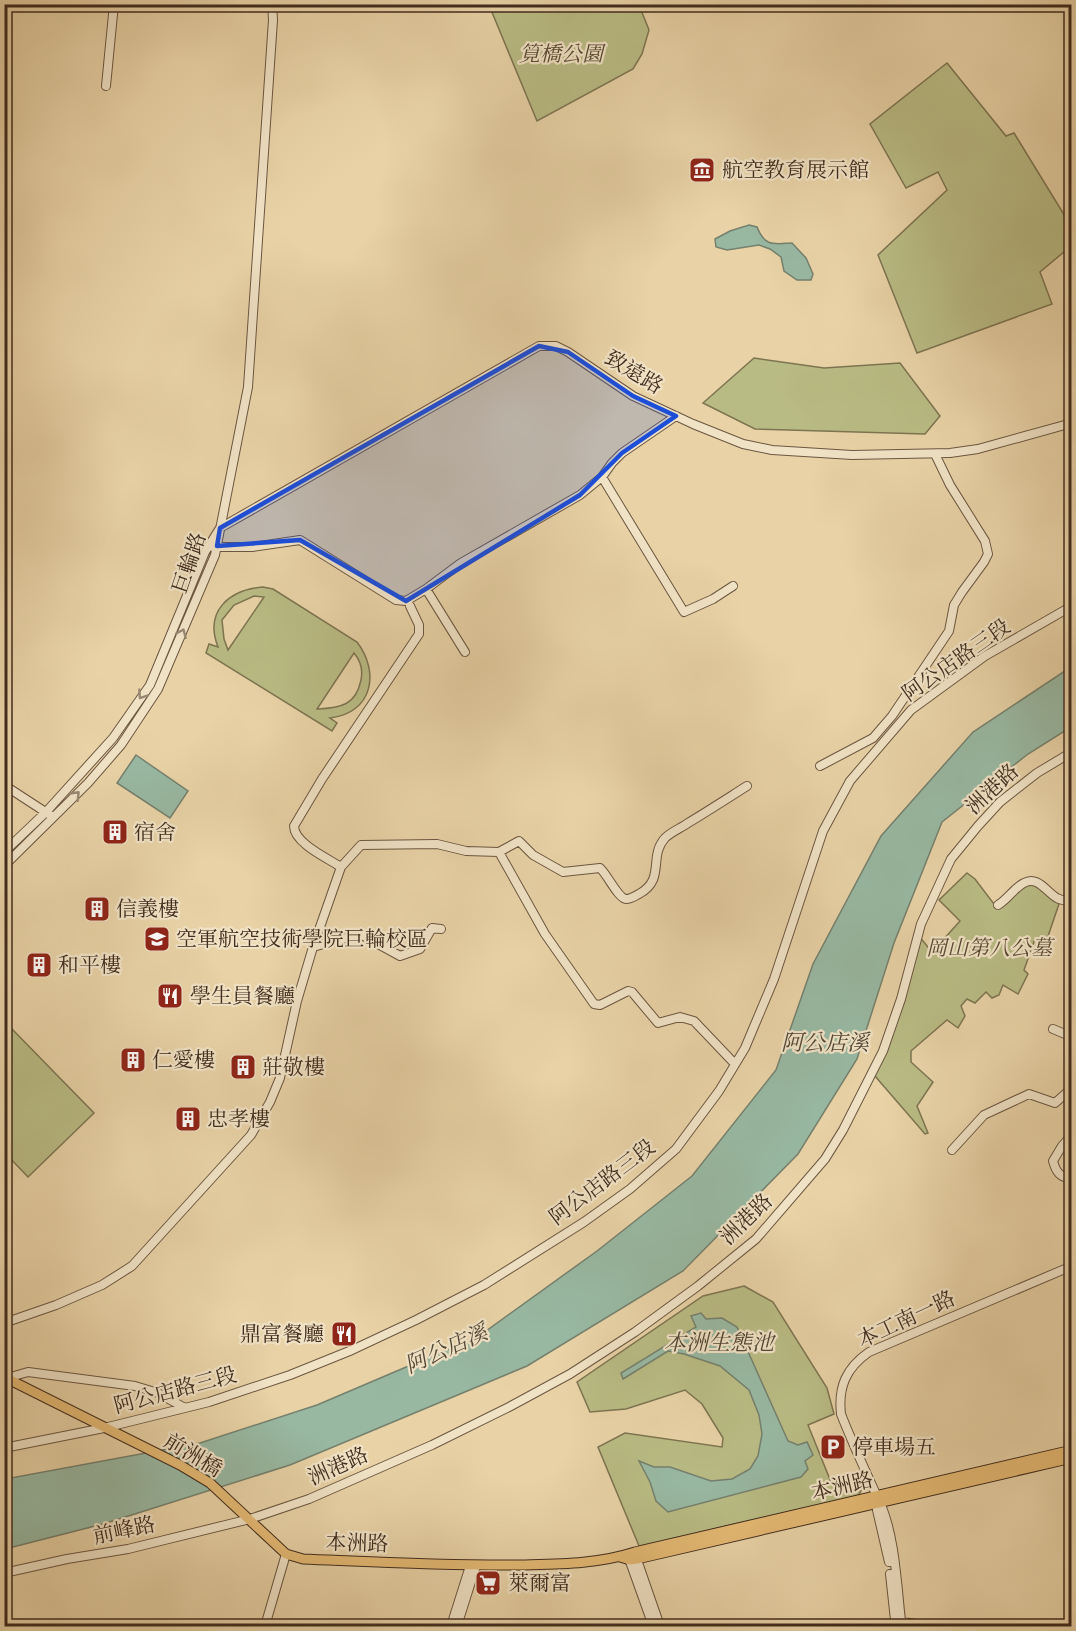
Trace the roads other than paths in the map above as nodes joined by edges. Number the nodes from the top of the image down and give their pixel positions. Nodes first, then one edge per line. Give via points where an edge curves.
1 (114, 4) edge
2 (272, 4) edge
3 (106, 86) dead end
4 (676, 416) junction
5 (1071, 423) edge
6 (936, 454) junction
7 (602, 477) junction
8 (220, 528) junction
9 (213, 547) junction
10 (733, 586) dead end
11 (426, 589) junction
12 (410, 606) dead end
13 (1071, 606) edge
14 (465, 652) dead end
15 (1071, 752) edge
16 (820, 766) dead end
17 (4, 785) edge
18 (747, 786) dead end
19 (46, 812) junction
20 (54, 818) junction
21 (4, 852) edge
22 (499, 852) junction
23 (4, 866) edge
24 (341, 867) junction
25 (1071, 901) edge
26 (998, 905) dead end
27 (441, 930) dead end
28 (313, 947) junction
29 (1053, 1029) dead end
30 (1071, 1037) edge
31 (735, 1064) junction
32 (1071, 1088) edge
33 (1071, 1135) edge
34 (952, 1150) dead end
35 (1071, 1178) edge
36 (1071, 1266) edge
37 (4, 1323) edge
38 (5, 1377) edge
39 (185, 1408) junction
40 (105, 1428) junction
41 (4, 1448) edge
42 (1071, 1450) edge
43 (1071, 1458) edge
44 (877, 1501) junction
45 (250, 1519) junction
46 (286, 1554) junction
47 (630, 1557) junction
48 (473, 1566) junction
49 (4, 1573) edge
50 (899, 1624) edge
51 (265, 1626) edge
52 (451, 1626) edge
53 (457, 1626) edge
54 (653, 1626) edge
55 (660, 1626) edge
56 (928, 1626) edge

1 - 3 street
2 - 8 street via 248,387
4 - 6 street, 致遠路 via 743,444 772,450 852,455
4 - 7 street via 622,453
4 - 8 street, 致遠路 via 633,396 568,352 556,346 539,346
5 - 6 street, 致遠路 via 978,449
6 - 16 street via 950,485 985,541 988,554 954,606 950,631 892,716 873,738
7 - 10 street via 684,612
7 - 11 street via 580,495 461,563
8 - 9 street, 巨輪路
9 - 11 street via 252,547 300,540 396,600 406,601
9 -> 19 street, 巨輪路 via 150,685 113,738
20 -> 9 street, 巨輪路 via 121,745 158,689 215,555
11 - 14 street
12 - 24 street via 419,634 294,826 299,840
13 - 31 street, 阿公店路三段 via 985,656 911,710 850,781 823,831 774,979
15 - 45 street, 洲港路 via 1000,802 951,860 921,924 883,1051 843,1130 825,1159 756,1239 635,1332 560,1379 432,1445 309,1499
17 - 19 street
18 - 22 street via 665,838 657,853 653,882 633,898 621,896 600,868 563,872 533,855 519,841
19 - 20 street
19 - 21 street, 巨輪路
20 - 23 street, 巨輪路
22 - 24 street via 466,851 437,844 361,845
22 - 31 street via 545,934 594,1004 632,992 658,1023 680,1017 694,1021
24 - 28 street
25 - 26 street via 1061,900 1040,883 1029,881
27 - 28 street via 432,928 420,949 400,956 360,934
28 - 37 street via 280,1078 251,1135 132,1266 102,1285
29 - 30 street
31 - 39 street, 阿公店路三段 via 676,1149 584,1222 494,1279 352,1350 290,1375
32 - 34 street via 1055,1103 1029,1094 988,1112
33 - 35 street via 1053,1161 1056,1172
36 - 44 street, 本工南一路 via 858,1360 841,1386 841,1414
38 - 39 street via 28,1372 135,1386
38 - 40 main road
39 - 40 street, 阿公店路三段
40 - 41 street, 阿公店路三段
40 - 45 main road, 前洲橋 via 210,1483
42 - 44 main road, 本洲路
43 - 44 main road, 本洲路
44 - 47 main road, 本洲路
44 - 50 street, 本工南一路
45 - 46 main road
45 - 49 street, 前峰路 via 128,1549
46 - 48 main road, 本洲路 via 303,1559
46 - 51 street
47 - 48 main road, 本洲路 via 567,1564
47 - 54 street
47 - 55 street
48 - 52 street
48 - 53 street
50 - 56 street

